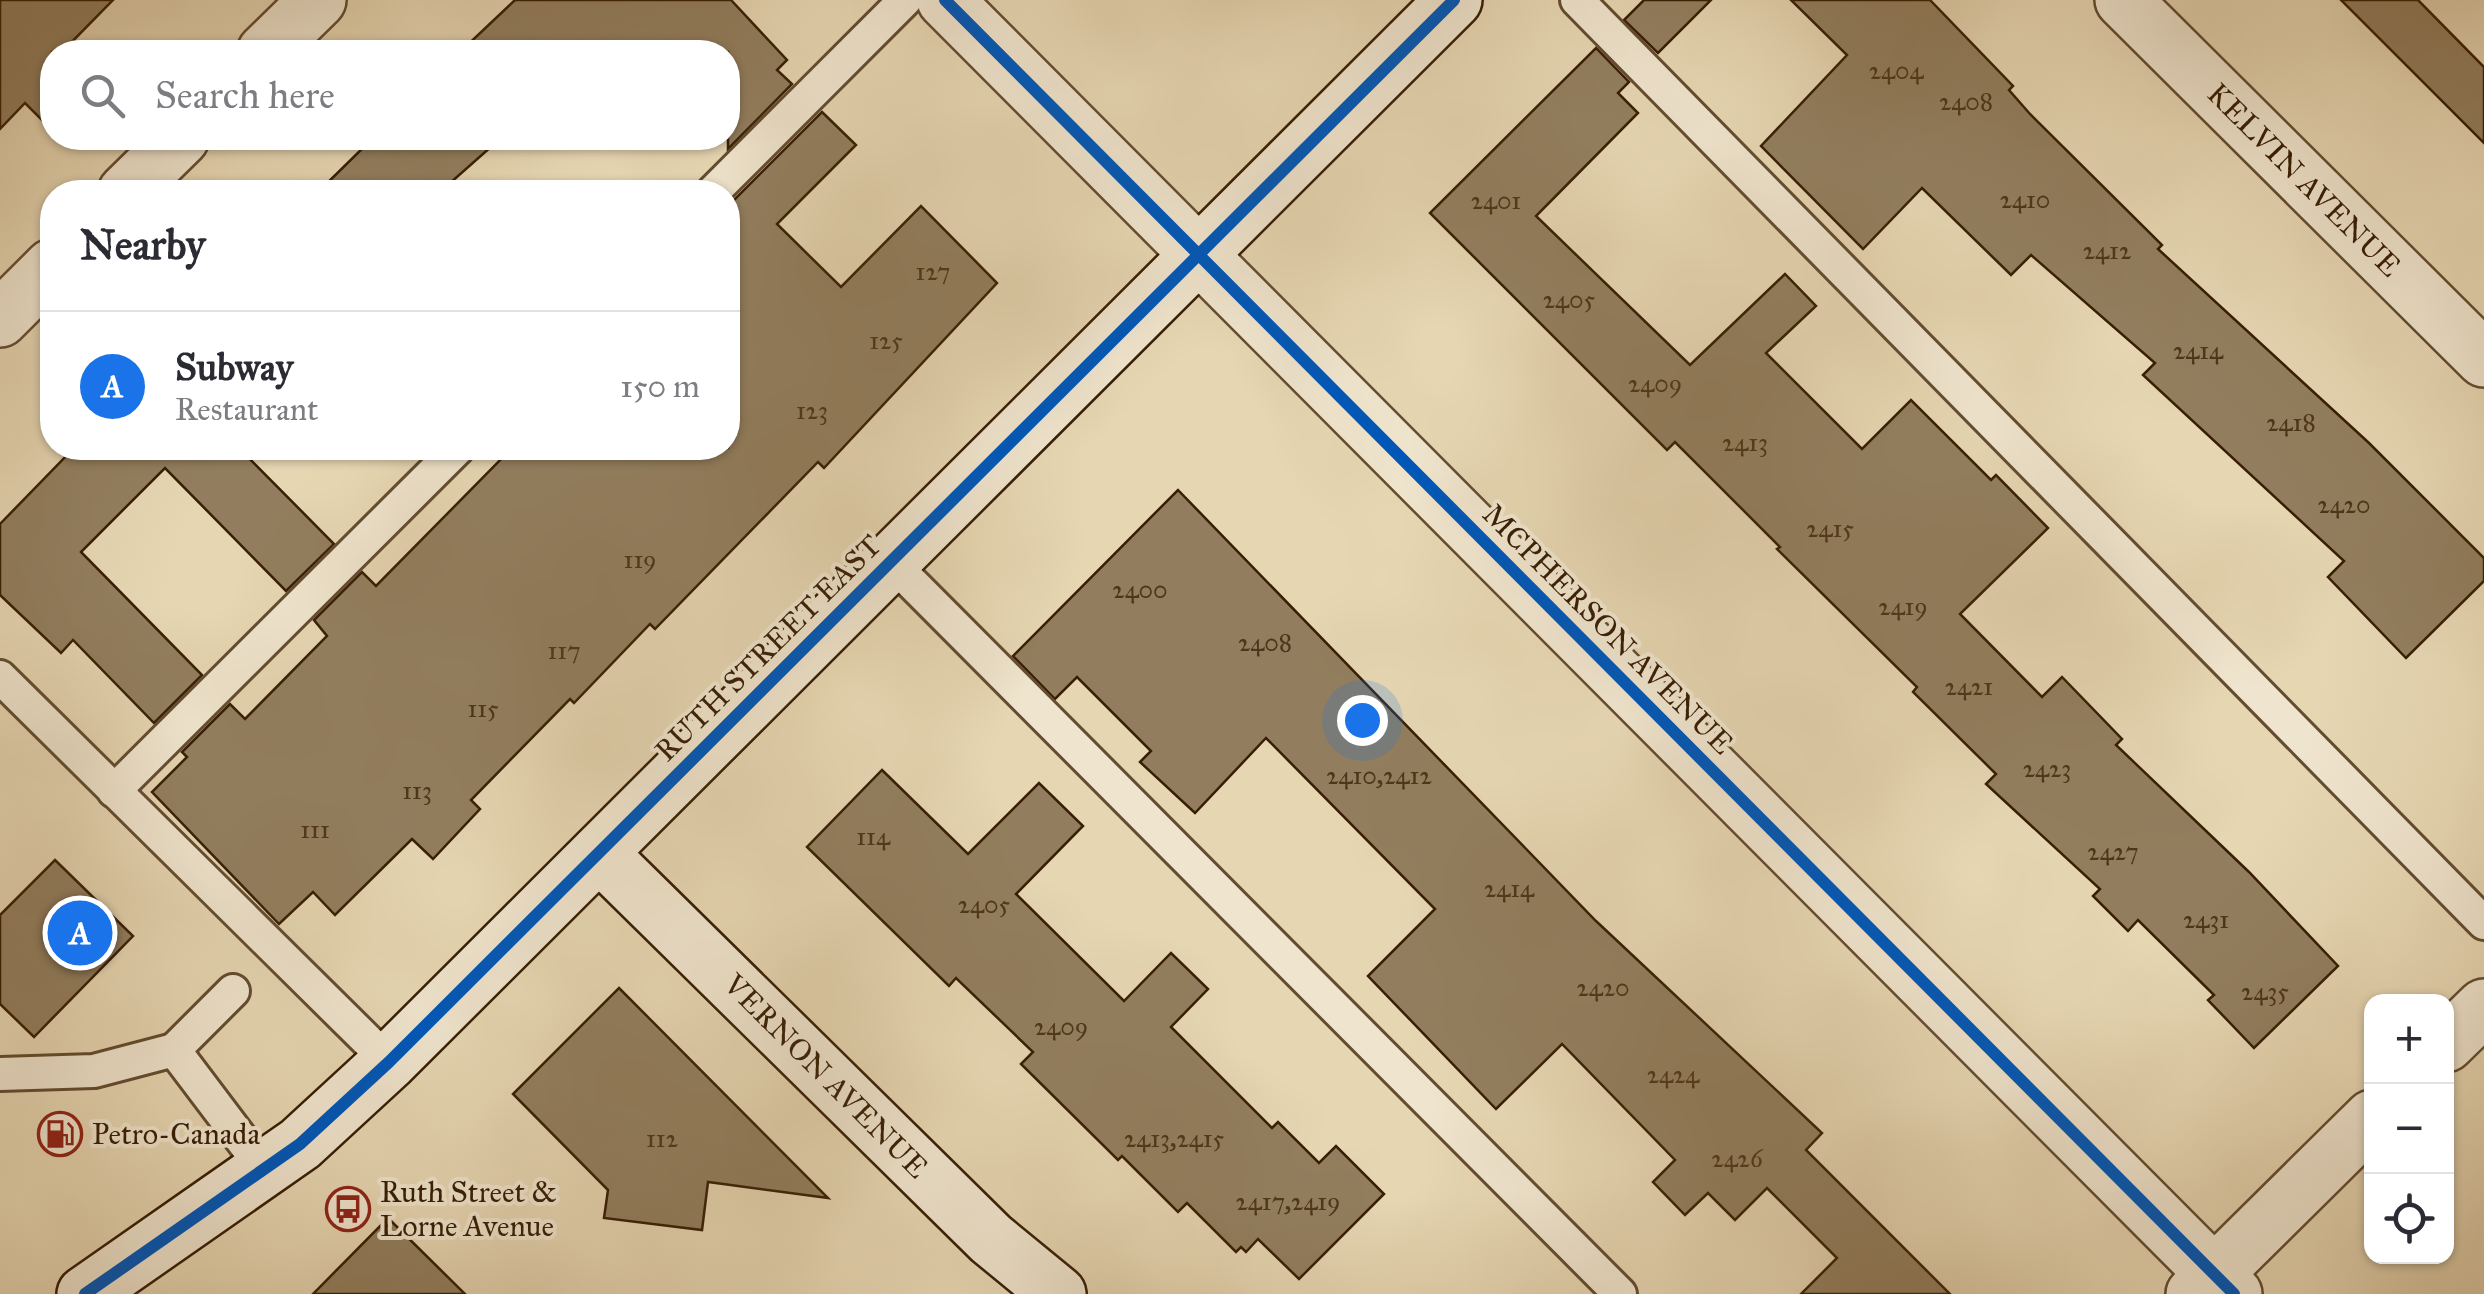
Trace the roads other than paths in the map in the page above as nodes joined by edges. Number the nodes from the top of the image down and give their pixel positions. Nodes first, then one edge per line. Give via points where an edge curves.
1 (318, 0) edge
2 (905, 0) edge
3 (946, 0) edge
4 (1454, 0) edge
5 (1577, 0) edge
6 (2123, 0) edge
7 (278, 40) edge
8 (169, 150) edge
9 (138, 180) edge
10 (725, 180) edge
11 (1200, 254) junction
12 (40, 278) edge
13 (0, 319) edge
14 (2484, 359) edge
15 (446, 460) edge
16 (891, 562) junction
17 (0, 677) edge
18 (114, 792) junction
19 (598, 852) junction
20 (2484, 923) edge
21 (233, 991) dead end
22 (2484, 1007) edge
23 (2454, 1036) edge
24 (174, 1050) junction
25 (389, 1062) junction
26 (0, 1074) edge
27 (2364, 1127) edge
28 (264, 1169) junction
29 (2214, 1287) edge
30 (86, 1294) edge
31 (1058, 1294) edge
32 (1620, 1294) edge

1 - 7 street
2 - 10 lane
3 - 11 street, MCPHERSON AVENUE
4 - 11 street, RUTH STREET EAST
5 - 20 lane
6 - 14 street, KELVIN AVENUE
8 - 9 street
11 - 16 street, RUTH STREET EAST
11 - 29 street, MCPHERSON AVENUE
12 - 13 street
15 - 18 lane
16 - 19 street, RUTH STREET EAST
16 - 32 lane
17 - 18 lane
18 - 25 lane
19 - 25 street, RUTH STREET EAST
19 - 31 street, VERNON AVENUE via 991,1239
21 - 24 lane
22 - 23 street
24 - 26 lane via 94,1072
24 - 28 lane
25 - 28 street, RUTH STREET EAST
27 - 29 street
28 - 30 street, RUTH STREET EAST

